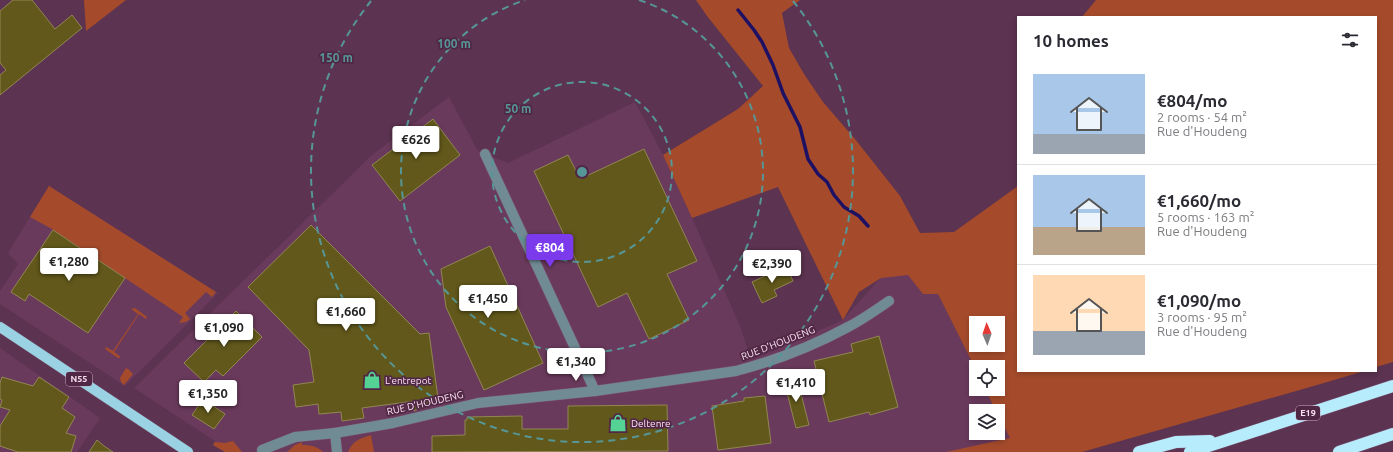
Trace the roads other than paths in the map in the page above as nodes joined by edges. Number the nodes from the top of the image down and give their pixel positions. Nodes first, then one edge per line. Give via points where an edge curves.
1 (485, 154) dead end
2 (890, 301) dead end
3 (0, 327) edge
4 (1393, 386) edge
5 (595, 391) junction
6 (335, 433) junction
7 (1393, 434) edge
8 (1224, 441) junction
9 (262, 450) dead end
10 (1341, 451) edge
11 (188, 452) edge
12 (337, 452) edge
13 (1139, 452) edge
14 (1190, 452) edge

1 - 5 street
2 - 5 street, RUE D'HOUDENG via 847,328 755,366 716,375
3 - 11 main road, N55
4 - 8 highway, E19
5 - 6 street, RUE D'HOUDENG via 478,403 406,421
6 - 9 street, RUE D'HOUDENG via 295,437
6 - 12 street
7 - 10 highway
8 - 13 highway via 1176,442
8 - 14 highway, E19

